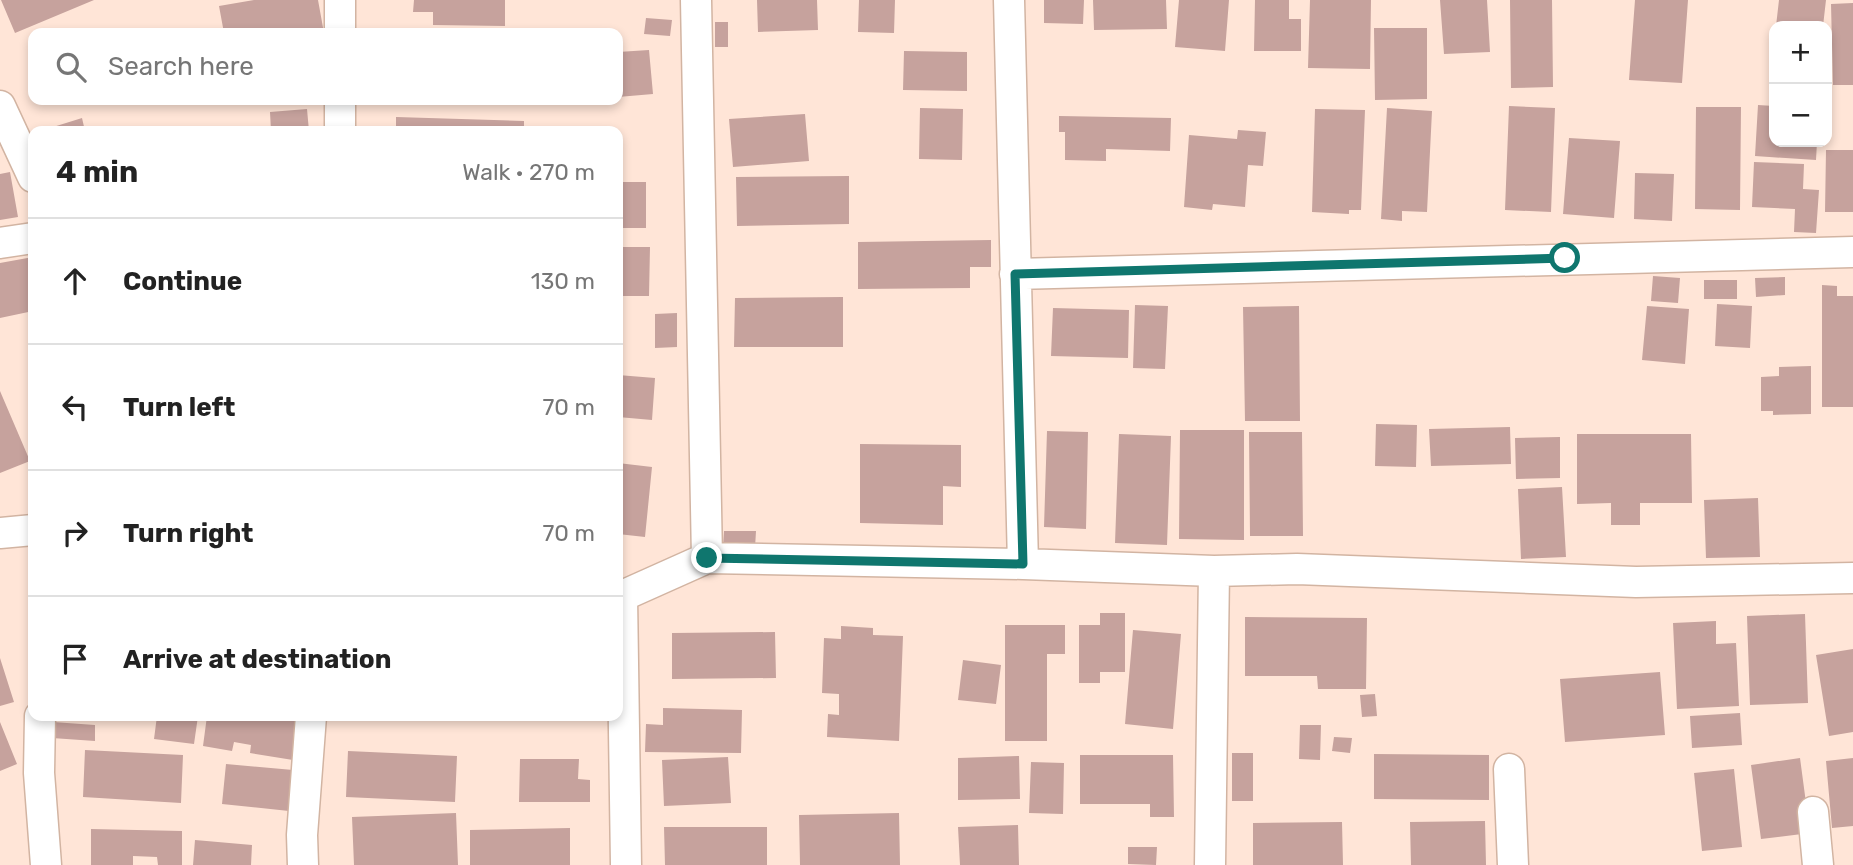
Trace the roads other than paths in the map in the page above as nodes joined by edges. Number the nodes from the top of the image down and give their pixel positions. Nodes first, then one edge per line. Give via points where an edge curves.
1 (340, 0) edge
2 (696, 0) edge
3 (1009, 0) edge
4 (340, 28) edge
5 (340, 105) edge
6 (0, 106) edge
7 (340, 126) edge
8 (28, 166) edge
9 (28, 238) edge
10 (0, 243) edge
11 (1853, 251) edge
12 (1015, 274) junction
13 (28, 530) edge
14 (0, 533) edge
15 (707, 558) junction
16 (1023, 564) junction
17 (1214, 571) junction
18 (1853, 578) edge
19 (623, 595) edge
20 (40, 721) edge
21 (311, 721) edge
22 (623, 721) edge
23 (1509, 769) dead end
24 (1813, 812) dead end
25 (46, 865) edge
26 (303, 865) edge
27 (626, 865) edge
28 (1210, 865) edge
29 (1513, 865) edge
30 (1818, 865) edge

1 - 4 street
2 - 15 street
3 - 12 street
5 - 7 street
6 - 8 street
9 - 10 street
11 - 12 street
12 - 16 street
13 - 14 street
15 - 16 street
15 - 19 street
16 - 17 street
17 - 18 street via 1297,569 1636,583
17 - 28 street
20 - 25 street
21 - 26 street
22 - 27 street
23 - 29 street
24 - 30 street

